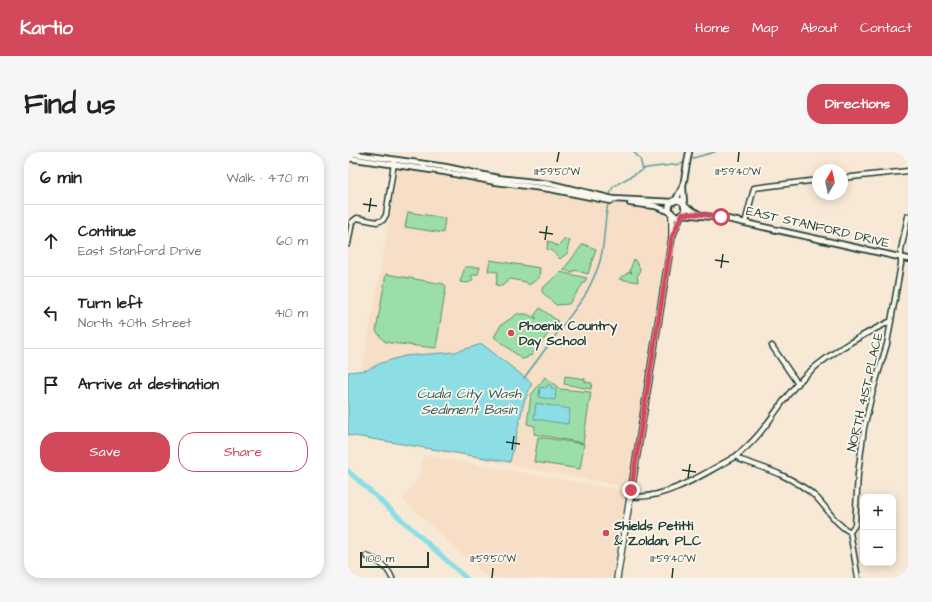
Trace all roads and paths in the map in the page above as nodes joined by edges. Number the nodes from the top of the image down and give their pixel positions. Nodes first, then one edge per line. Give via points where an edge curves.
1 (689, 152) edge
2 (348, 153) edge
3 (348, 158) edge
4 (394, 163) junction
5 (908, 171) edge
6 (848, 177) edge
7 (812, 181) edge
8 (683, 186) junction
9 (674, 201) junction
10 (684, 205) junction
11 (671, 213) junction
12 (681, 214) junction
13 (699, 214) junction
14 (908, 216) edge
15 (745, 223) junction
16 (672, 237) junction
17 (348, 244) edge
18 (901, 257) junction
19 (908, 259) edge
20 (891, 321) junction
21 (772, 346) dead end
22 (798, 384) junction
23 (736, 456) junction
24 (630, 496) junction
25 (850, 532) junction
26 (366, 556) dead end
27 (392, 578) edge
28 (617, 578) edge
29 (858, 578) edge

1 - 8 street
2 - 4 street
3 - 4 street
4 - 9 street via 446,167 498,178 551,184 613,199
4 - 11 street via 496,182 655,206
4 - 17 street via 386,215 377,222 357,218 352,222
5 - 6 street
7 - 15 street via 754,188
8 - 9 street
8 - 10 street
9 - 10 main road
9 - 11 main road via 670,205
10 - 12 main road
10 - 13 street, EAST STANFORD DRIVE
11 - 12 main road via 676,216
11 - 16 main road
12 - 13 street, EAST STANFORD DRIVE
12 - 16 main road
13 - 15 street, EAST STANFORD DRIVE
14 - 18 street, NORTH 41ST PLACE
15 - 18 street, EAST STANFORD DRIVE
16 - 24 main road
18 - 19 street, EAST STANFORD DRIVE
18 - 20 street, NORTH 41ST PLACE
20 - 22 street via 840,348
20 - 25 street, NORTH 41ST PLACE via 888,344 864,428 855,525
21 - 22 street
22 - 23 street via 757,439
23 - 24 street via 668,490 646,498
23 - 25 street via 783,475 804,487 838,524
24 - 28 main road
25 - 29 street, NORTH 41ST PLACE
26 - 27 street via 384,566

